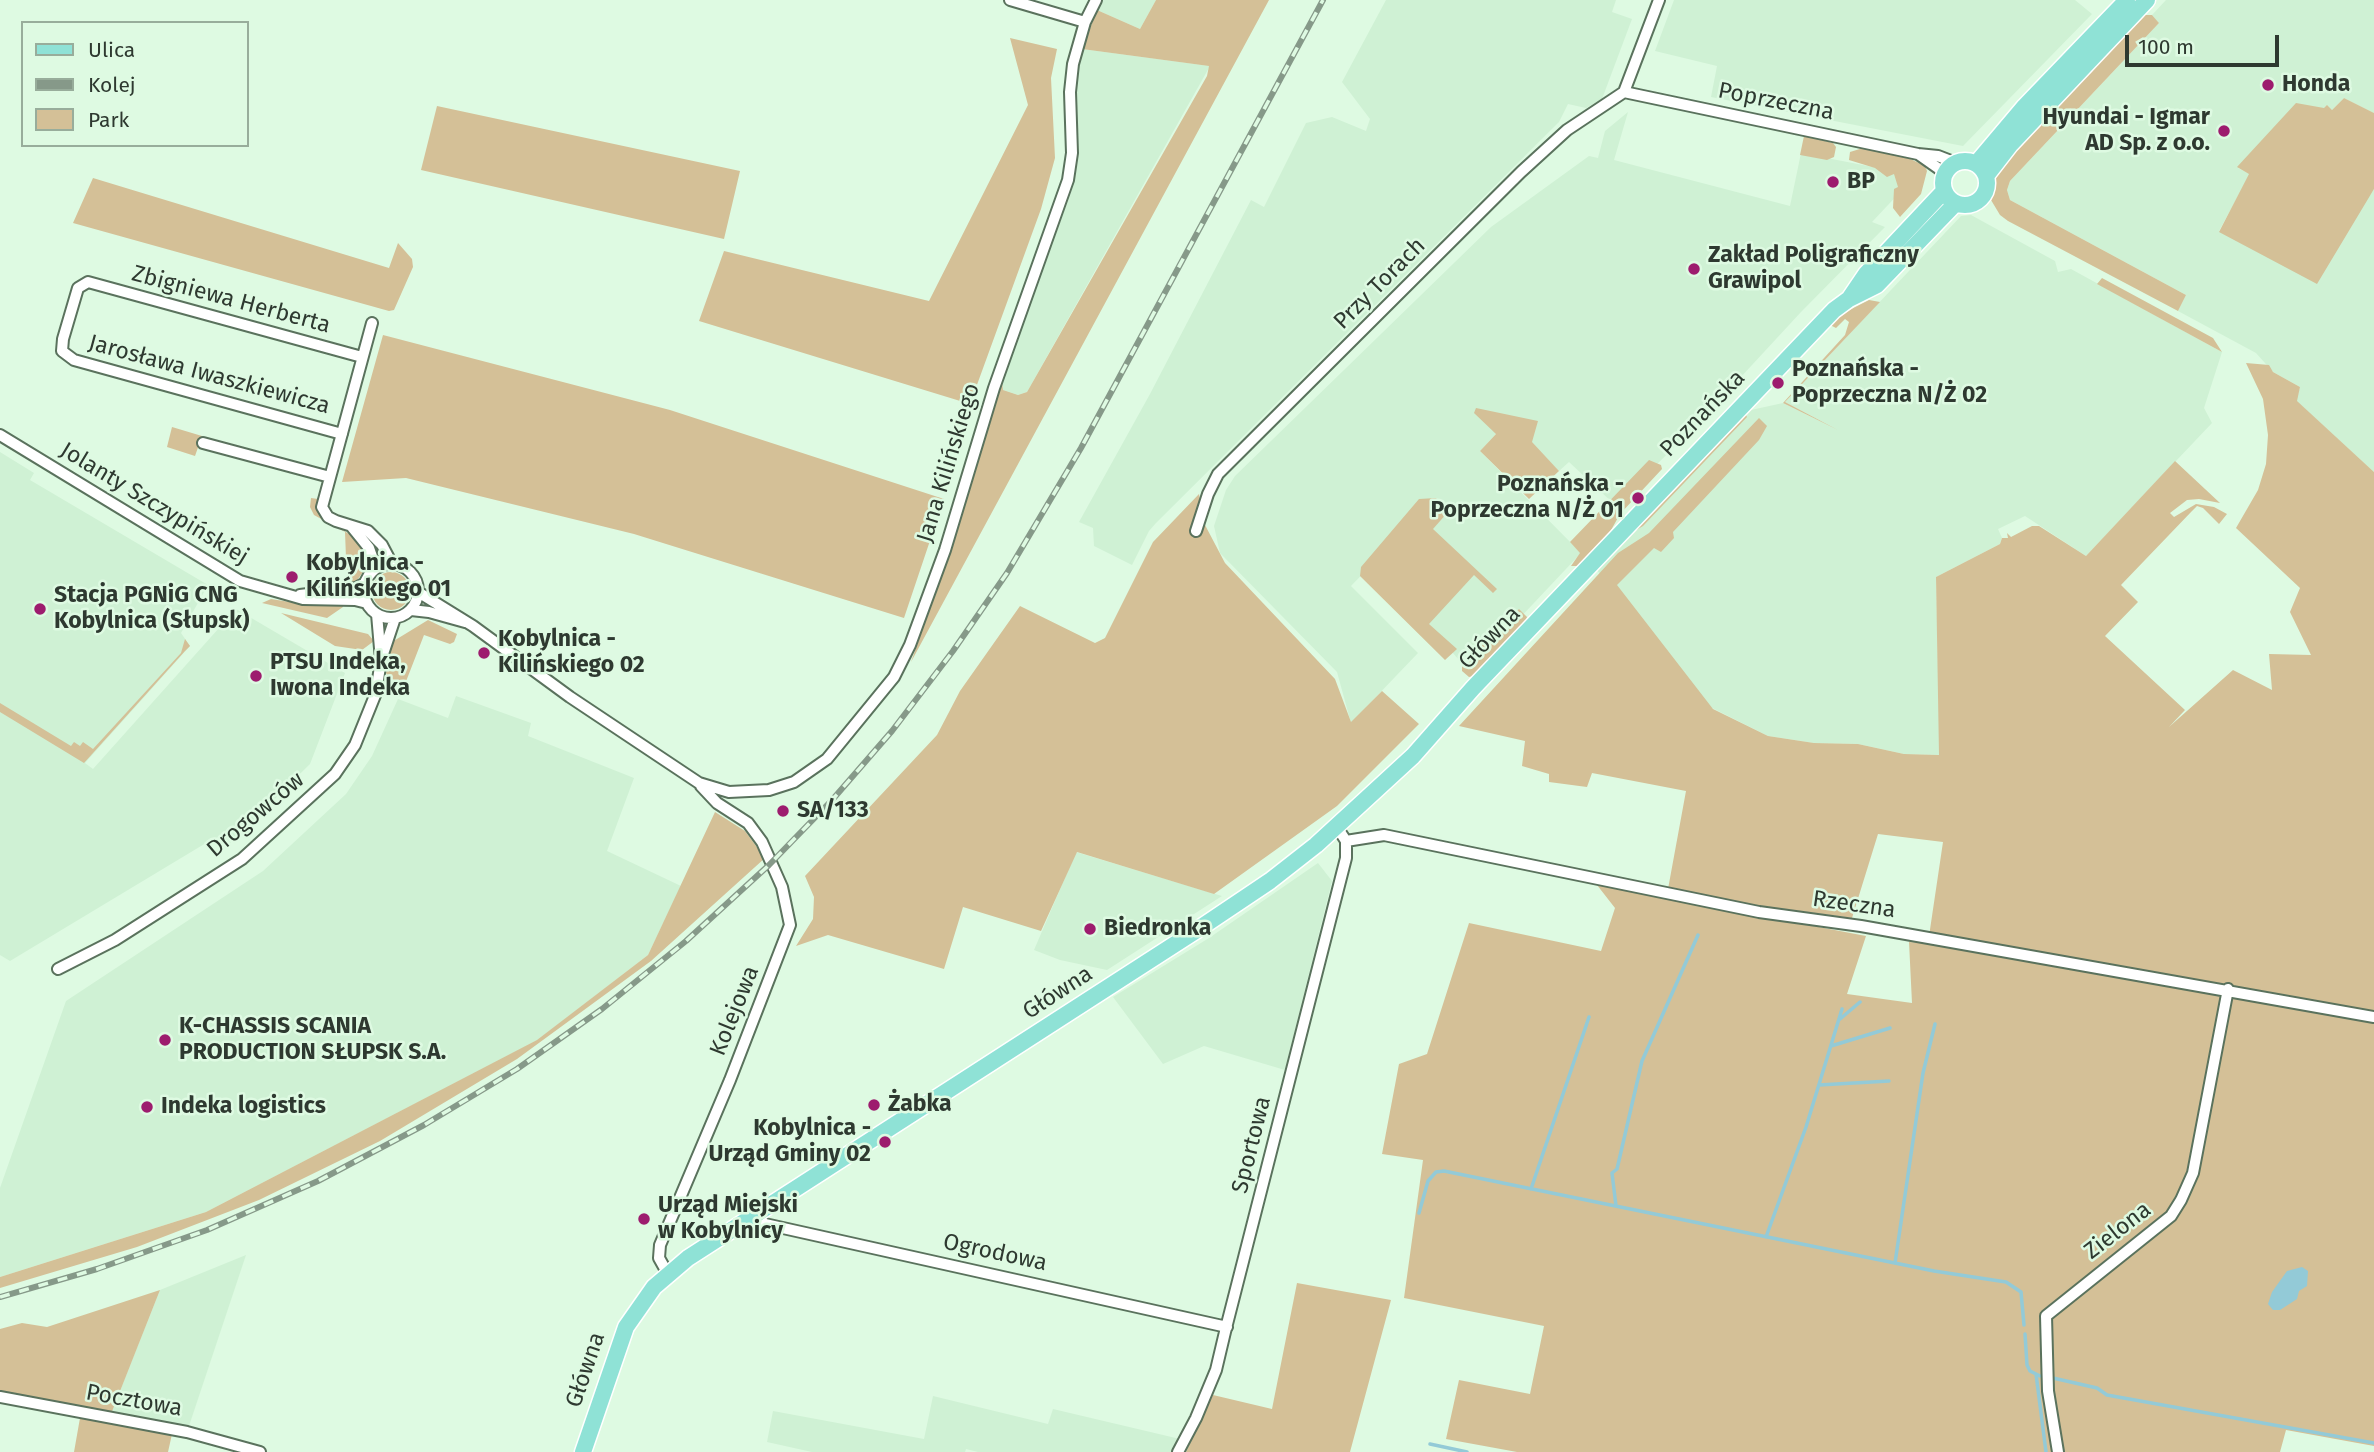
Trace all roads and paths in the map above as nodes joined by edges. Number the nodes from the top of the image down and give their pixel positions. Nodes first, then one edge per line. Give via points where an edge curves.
1 (1010, 0) edge
2 (1097, 0) edge
3 (1659, 0) edge
4 (2127, 0) edge
5 (2147, 0) edge
6 (1085, 22) junction
7 (1625, 92) junction
8 (1951, 168) junction
9 (1981, 170) junction
10 (1944, 191) junction
11 (1956, 203) junction
12 (88, 282) joint
13 (1849, 299) junction
14 (372, 323) dead end
15 (362, 358) junction
16 (342, 434) junction
17 (0, 435) edge
18 (203, 443) dead end
19 (330, 477) junction
20 (352, 527) junction
21 (1196, 531) dead end
22 (392, 564) junction
23 (1591, 564) joint
24 (376, 568) junction
25 (365, 583) junction
26 (418, 592) junction
27 (292, 596) junction
28 (367, 603) junction
29 (411, 611) junction
30 (377, 614) junction
31 (395, 618) junction
32 (467, 623) junction
33 (381, 660) junction
34 (699, 783) junction
35 (1342, 834) junction
36 (58, 970) dead end
37 (2228, 989) junction
38 (2374, 1017) edge
39 (756, 1216) junction
40 (668, 1274) junction
41 (1227, 1327) junction
42 (0, 1397) edge
43 (260, 1452) edge
44 (583, 1452) edge
45 (1178, 1452) edge
46 (2058, 1452) edge

1 - 6 street
2 - 6 street, Jana Kilińskiego
3 - 7 street
4 - 9 main road via 2025,106
5 - 9 main road
6 - 34 street, Jana Kilińskiego via 1071,76 1068,180 990,398 945,550 903,661 846,738 805,776 755,792 729,792
7 - 8 street, Poprzeczna via 1938,156
7 - 21 street, Przy Torach via 1567,130 1521,172 1218,474
8 - 9 main road
8 - 10 main road
9 - 11 main road via 1986,189 1979,200
10 - 11 main road
10 - 13 main road, Poznańska via 1866,274
11 - 13 main road, Poznańska via 1877,285
12 - 15 street, Zbigniewa Herberta
12 - 16 street, Jarosława Iwaszkiewicza via 75,297 62,344 66,356
13 - 23 main road, Poznańska
14 - 15 street
15 - 16 street
16 - 19 street
17 - 27 street, Jolanty Szczypińskiej via 233,577
18 - 19 street
19 - 20 street via 323,508 328,517
20 - 22 street via 376,538
20 - 24 street via 369,548
22 - 24 street
22 - 26 street via 410,572
23 - 35 main road, Główna
24 - 25 street
25 - 27 street, Jolanty Szczypińskiej
25 - 28 street
26 - 29 street
26 - 32 street
27 - 28 street, Jolanty Szczypińskiej
28 - 30 street
29 - 31 street
29 - 32 street via 429,611
30 - 31 street
30 - 33 street, Drogowców
31 - 33 street, Drogowców
32 - 34 street
33 - 36 street, Drogowców via 365,723 335,774 242,859 115,940
34 - 40 street, Kolejowa via 717,803 748,823 762,842 782,887 790,925 660,1245 659,1258
35 - 37 street, Rzeczna via 1384,835 1759,912
35 - 39 main road, Główna
35 - 41 street, Sportowa via 1346,858
37 - 38 street, Rzeczna
37 - 46 street, Zielona via 2193,1173 2181,1200 2171,1216 2046,1317 2048,1391
39 - 40 main road, Główna
39 - 41 street, Ogrodowa via 765,1224
40 - 44 main road, Główna via 638,1306 610,1367
41 - 45 street, Sportowa via 1216,1370
42 - 43 street, Pocztowa via 187,1432

